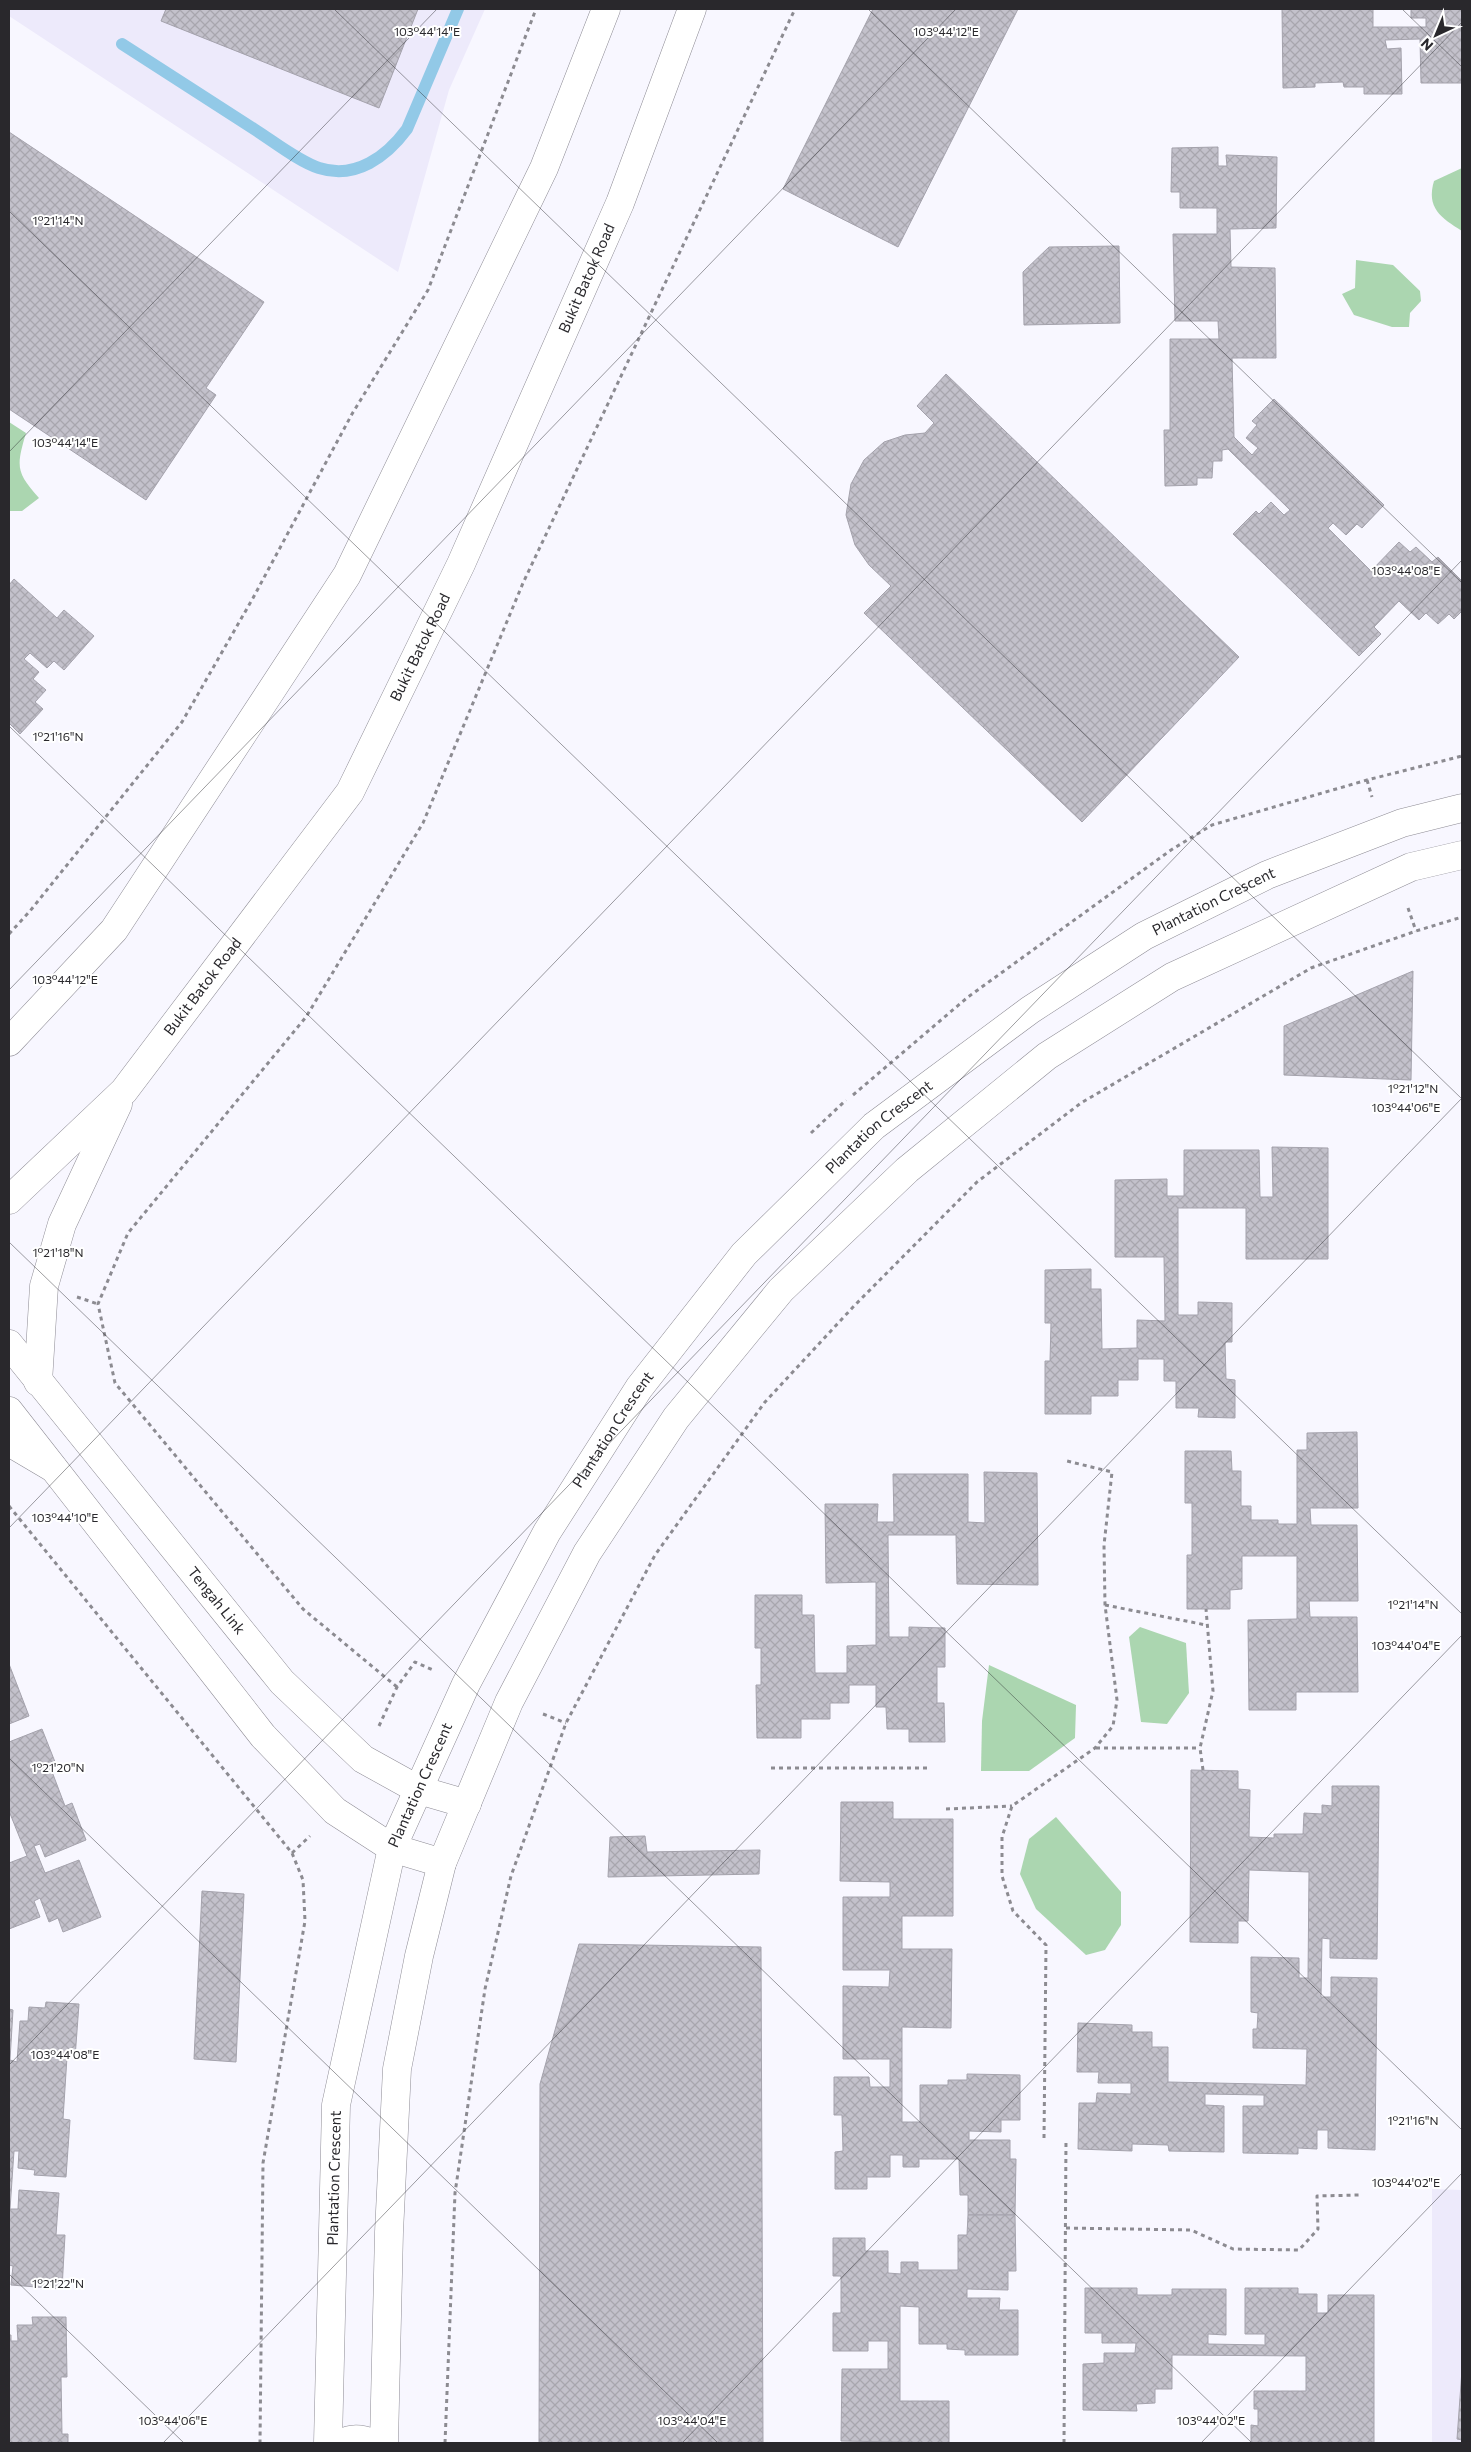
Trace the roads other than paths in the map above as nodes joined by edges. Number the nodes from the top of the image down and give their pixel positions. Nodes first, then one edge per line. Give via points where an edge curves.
1 (606, 9) edge
2 (692, 9) edge
3 (1462, 808) edge
4 (1462, 854) edge
5 (9, 1042) edge
6 (124, 1091) junction
7 (9, 1200) edge
8 (9, 1344) edge
9 (38, 1382) junction
10 (9, 1411) edge
11 (9, 1442) edge
12 (53, 1468) junction
13 (419, 1790) junction
14 (467, 1804) junction
15 (392, 1848) junction
16 (442, 1863) junction
17 (328, 2443) edge
18 (343, 2443) edge
19 (374, 2443) edge
20 (384, 2443) edge

1 - 5 street via 544,168 346,575 114,930
2 - 6 street, Bukit Batok Road via 616,212 461,564 350,792
3 - 13 street, Plantation Crescent via 1402,823 1267,875 1144,936 1030,1010 874,1126 744,1254 639,1388 547,1532 466,1684
4 - 14 street via 1411,867 1172,977 1047,1056 894,1181 781,1290 676,1418 587,1553 509,1702
6 - 7 street, Bukit Batok Road
6 - 9 street via 62,1224 44,1286
8 - 9 street, Tengah Link
9 - 13 street, Tengah Link via 282,1682 364,1759
10 - 12 street
11 - 12 street
12 - 15 street via 264,1736 335,1811
13 - 14 street, Tengah Link
13 - 15 street, Plantation Crescent
14 - 16 street
15 - 16 street
15 - 17 street, Plantation Crescent via 336,2105
16 - 20 street via 419,1956 397,2069
18 - 19 street via 349,2439

